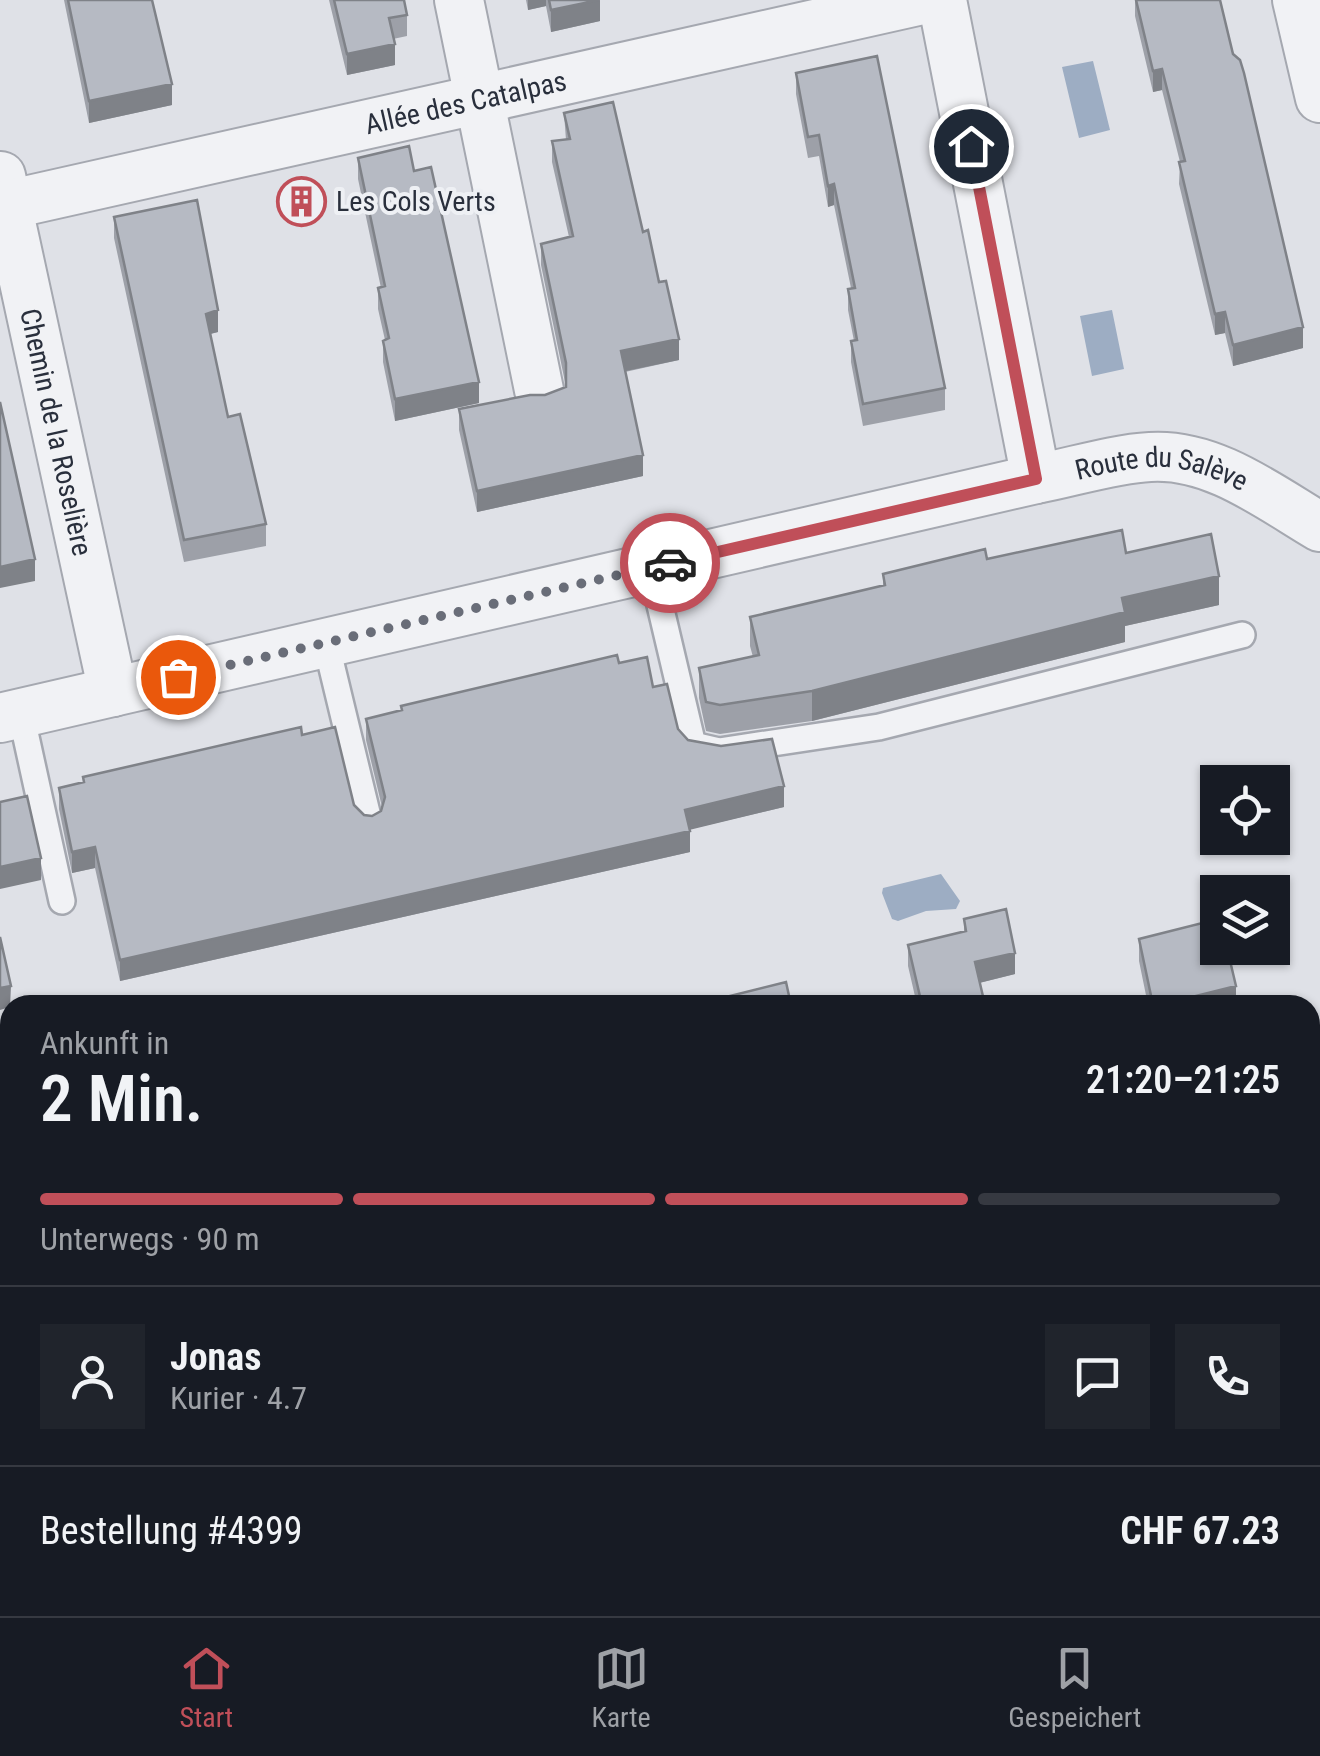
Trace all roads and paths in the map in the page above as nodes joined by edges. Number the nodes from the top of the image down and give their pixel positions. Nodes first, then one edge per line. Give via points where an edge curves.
1 (458, 0) edge
2 (922, 0) edge
3 (942, 0) edge
4 (1296, 0) edge
5 (1320, 98) edge
6 (480, 102) junction
7 (4, 189) edge
8 (539, 390) edge
9 (1036, 479) junction
10 (1320, 527) edge
11 (651, 568) junction
12 (1242, 635) dead end
13 (326, 643) junction
14 (113, 692) junction
15 (10, 716) edge
16 (369, 821) edge
17 (62, 901) dead end

1 - 6 street
2 - 6 street, Allée des Catalpas
3 - 9 street
4 - 5 street
6 - 7 street, Allée des Catalpas
6 - 8 street
7 - 14 street, Chemin de la Roselière
9 - 10 street, Route du Salève via 1151,456 1195,461
9 - 11 street, Route du Salève
11 - 12 lane via 693,744 719,751 878,727
11 - 13 street, Route du Salève
13 - 14 street, Route du Salève
13 - 16 lane
14 - 15 street, Route du Salève
15 - 17 lane

